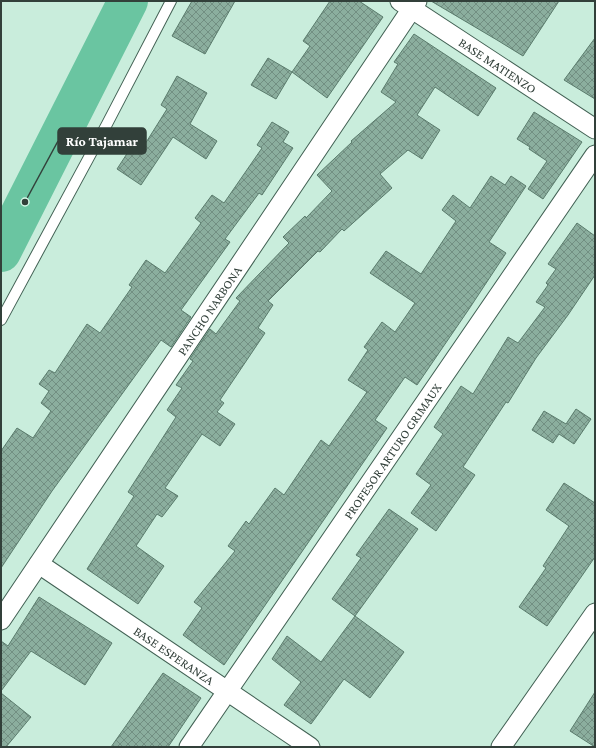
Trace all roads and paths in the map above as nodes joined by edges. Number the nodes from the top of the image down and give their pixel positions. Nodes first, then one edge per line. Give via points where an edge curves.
1 (171, 1) edge
2 (409, 3) edge
3 (595, 129) edge
4 (595, 155) edge
5 (1, 320) edge
6 (39, 564) junction
7 (595, 613) edge
8 (1, 620) edge
9 (228, 692) junction
10 (189, 747) edge
11 (310, 747) edge
12 (501, 747) edge

1 - 5 lane
2 - 3 street, BASE MATIENZO
2 - 6 street, PANCHO NARBONA
4 - 9 street, PROFESOR ARTURO GRIMAUX
6 - 8 street, PANCHO NARBONA
6 - 9 street, BASE ESPERANZA
7 - 12 street
9 - 10 street, PROFESOR ARTURO GRIMAUX
9 - 11 street, BASE ESPERANZA

